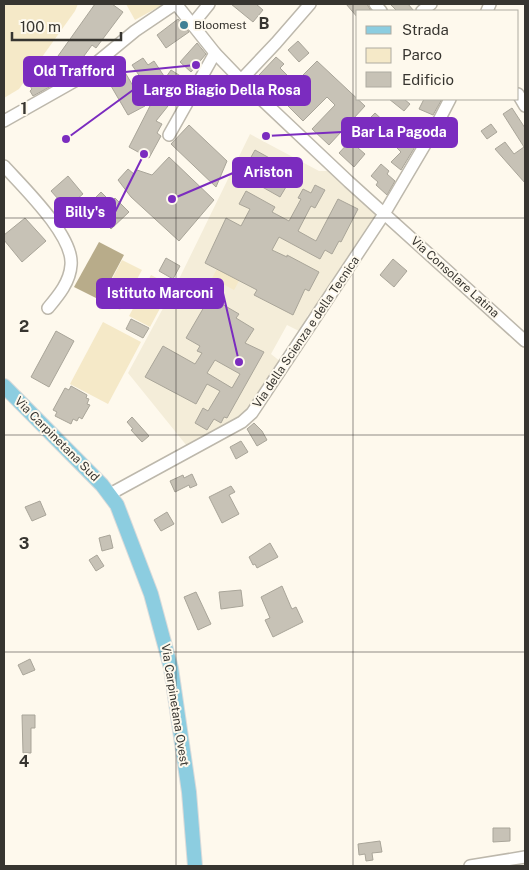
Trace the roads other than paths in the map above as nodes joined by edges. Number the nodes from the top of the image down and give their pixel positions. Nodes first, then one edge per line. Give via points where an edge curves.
1 (176, 4) edge
2 (209, 4) edge
3 (310, 4) edge
4 (192, 25) junction
5 (215, 54) junction
6 (241, 80) junction
7 (449, 100) edge
8 (4, 121) edge
9 (169, 135) dead end
10 (4, 166) edge
11 (384, 214) junction
12 (48, 308) dead end
13 (525, 341) edge
14 (4, 386) edge
15 (110, 494) junction
16 (525, 858) edge
17 (195, 866) edge
18 (470, 866) edge

1 - 4 street, Via Consolare Latina
1 - 8 street via 135,31 73,82
2 - 4 street
3 - 6 street
4 - 5 street, Via Consolare Latina
5 - 6 street, Via Consolare Latina
5 - 9 street
6 - 11 street, Via Consolare Latina
7 - 11 street
10 - 12 street via 53,222 70,252 69,276
11 - 13 street, Via Consolare Latina
11 - 15 street, Via della Scienza e della Tecnica via 256,409 245,420
14 - 15 main road, Via Carpinetana Sud
15 - 17 main road, Via Carpinetana Ovest via 150,592 170,661 190,798
16 - 18 street

